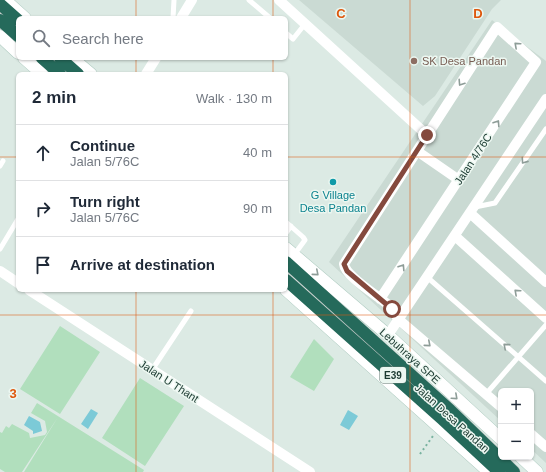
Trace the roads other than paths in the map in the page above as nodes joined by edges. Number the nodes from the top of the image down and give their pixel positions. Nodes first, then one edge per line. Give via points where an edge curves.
1 (5, 0) edge
2 (174, 0) edge
3 (192, 0) edge
4 (249, 0) edge
5 (279, 0) edge
6 (0, 4) edge
7 (0, 9) edge
8 (23, 16) edge
9 (173, 16) edge
10 (182, 16) edge
11 (268, 16) edge
12 (16, 18) edge
13 (0, 20) edge
14 (16, 23) edge
15 (305, 24) junction
16 (16, 34) edge
17 (288, 35) edge
18 (0, 36) edge
19 (16, 51) edge
20 (26, 60) edge
21 (44, 60) edge
22 (56, 60) edge
23 (62, 60) edge
24 (74, 60) edge
25 (155, 60) edge
26 (40, 72) edge
27 (58, 72) edge
28 (70, 72) edge
29 (76, 72) edge
30 (89, 72) edge
31 (147, 72) edge
32 (546, 99) edge
33 (546, 128) edge
34 (427, 135) junction
35 (417, 151) junction
36 (3, 161) dead end
37 (0, 166) edge
38 (459, 180) junction
39 (472, 210) junction
40 (16, 222) edge
41 (288, 224) edge
42 (291, 226) junction
43 (288, 230) edge
44 (455, 236) junction
45 (0, 249) edge
46 (289, 255) edge
47 (288, 269) edge
48 (0, 271) edge
49 (427, 277) junction
50 (16, 282) edge
51 (288, 282) edge
52 (546, 282) edge
53 (32, 292) edge
54 (288, 292) edge
55 (380, 299) junction
56 (191, 311) dead end
57 (546, 318) edge
58 (398, 319) junction
59 (546, 325) edge
60 (388, 335) junction
61 (519, 357) junction
62 (152, 370) junction
63 (546, 381) edge
64 (486, 394) junction
65 (498, 404) edge
66 (498, 436) edge
67 (534, 437) edge
68 (546, 447) edge
69 (524, 460) edge
70 (486, 471) edge
71 (310, 472) edge
72 (499, 472) edge
73 (513, 472) edge
74 (537, 472) edge

1 - 8 street
2 - 9 lane
3 - 10 street
4 - 11 lane
5 - 15 street
6 - 12 highway
7 - 14 street
13 - 16 highway
15 - 17 lane via 293,39
15 - 34 street
18 - 19 street
20 - 26 street
21 - 27 highway
22 - 28 street
23 - 29 highway
24 - 30 street
25 - 31 street
32 - 39 street
33 -> 39 lane via 495,203
34 - 35 street
38 -> 34 street, Jalan 4/76C via 536,62 497,27
35 - 38 street
35 - 55 street via 344,264 347,271
36 - 37 lane
55 -> 38 street, Jalan 4/76C
39 - 44 street
39 - 52 street
40 - 45 lane
41 - 42 lane
42 - 43 lane
42 - 46 lane via 305,240
44 - 49 street
57 -> 44 street
46 -> 60 street, Jalan Desa Pandan
46 - 73 highway, Lebuhraya SPE / E39
47 - 73 street, Jalan Desa Pandan
48 - 50 street
49 - 58 street
61 -> 49 lane
51 - 72 highway, E39
53 - 62 street, Jalan U Thant
54 - 70 street, Jalan Desa Pandan
55 - 58 street via 392,309
56 - 62 lane
58 - 60 street
58 -> 64 street
59 - 61 lane
60 -> 66 street, Jalan Desa Pandan
61 - 63 lane
61 - 64 lane
62 - 71 street, Jalan U Thant
64 - 65 street
67 - 68 street
69 - 74 street

